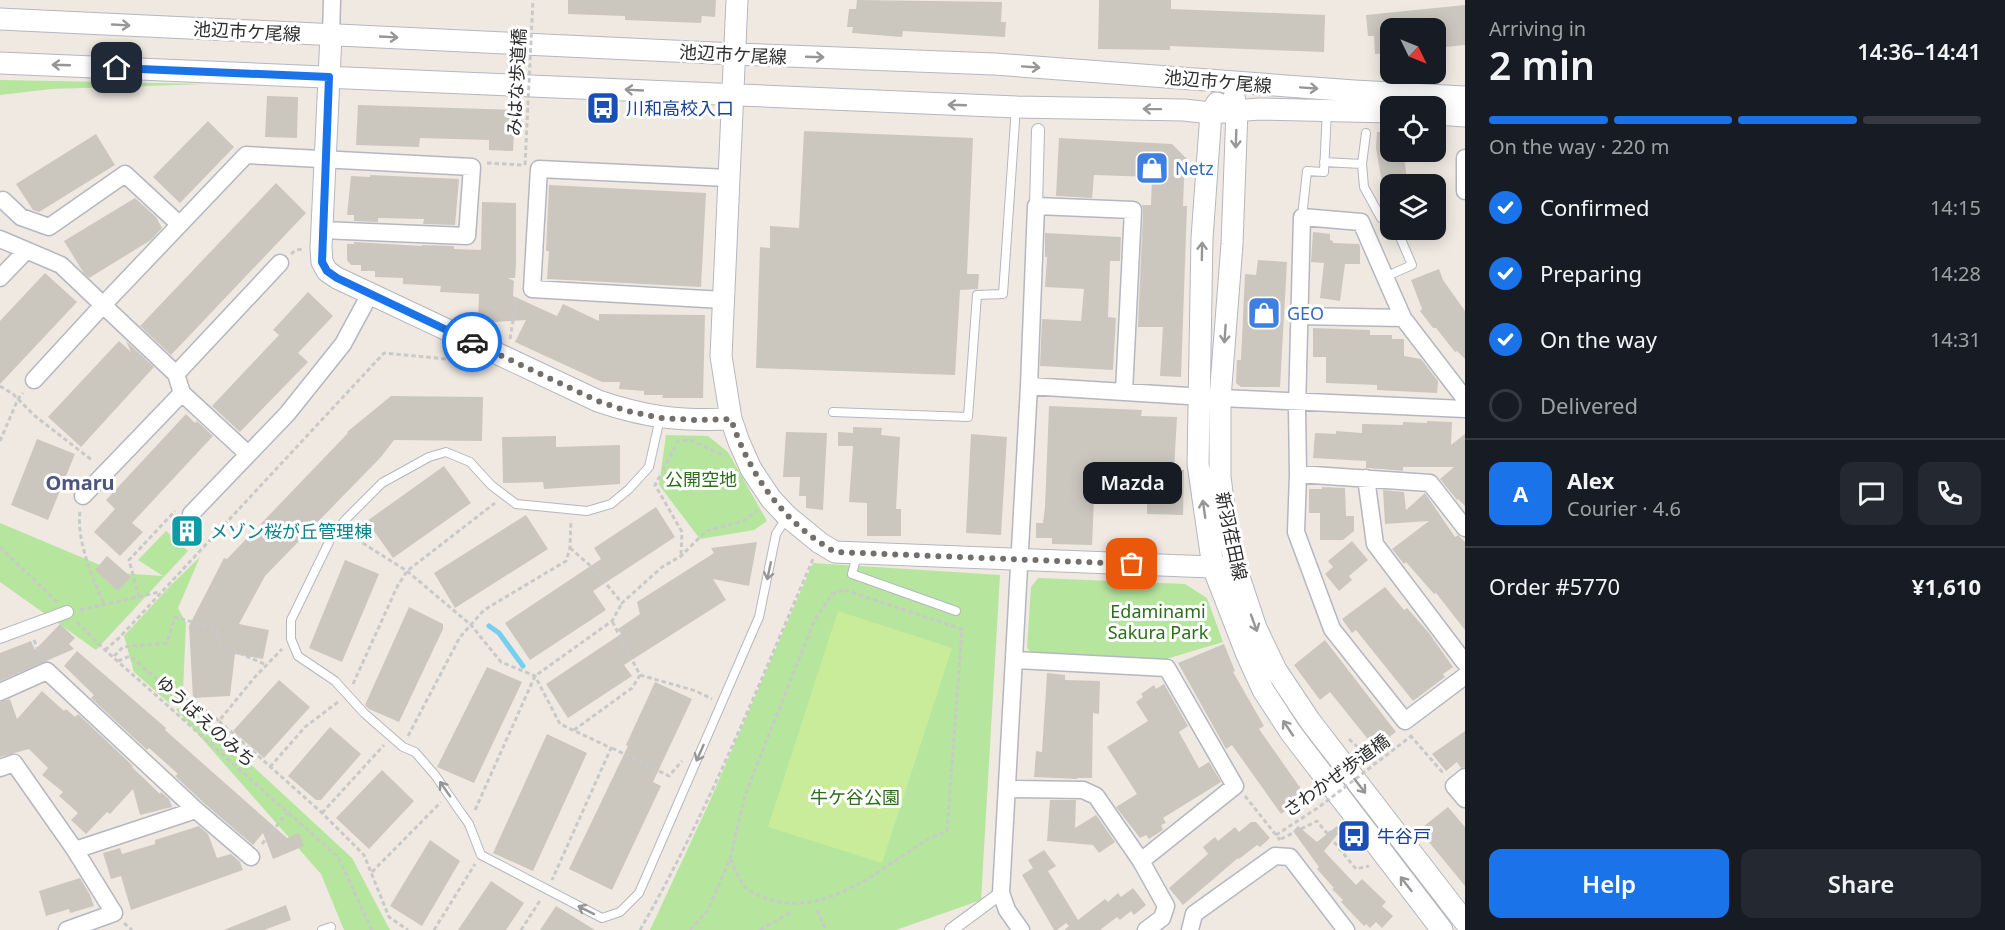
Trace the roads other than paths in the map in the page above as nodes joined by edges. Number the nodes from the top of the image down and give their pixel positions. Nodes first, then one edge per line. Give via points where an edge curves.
1 (332, 0) edge
2 (737, 0) edge
3 (0, 19) edge
4 (331, 35) junction
5 (736, 54) junction
6 (0, 63) edge
7 (329, 77) junction
8 (1230, 82) junction
9 (734, 94) junction
10 (1465, 96) edge
11 (1016, 107) junction
12 (1327, 109) junction
13 (1237, 110) junction
14 (1380, 112) edge
15 (1211, 113) junction
16 (1446, 115) edge
17 (1465, 116) edge
18 (1038, 130) dead end
19 (1366, 133) dead end
20 (1465, 158) edge
21 (325, 159) junction
22 (1324, 162) junction
23 (1362, 164) junction
24 (728, 178) junction
25 (1465, 191) edge
26 (3, 200) dead end
27 (1036, 206) junction
28 (1380, 216) edge
29 (1302, 217) junction
30 (179, 224) junction
31 (0, 239) edge
32 (321, 239) junction
33 (1401, 240) edge
34 (26, 251) junction
35 (280, 263) road end
36 (1385, 277) junction
37 (0, 278) edge
38 (370, 294) junction
39 (723, 300) junction
40 (103, 305) junction
41 (1299, 316) junction
42 (1403, 318) junction
43 (176, 374) junction
44 (34, 380) dead end
45 (1029, 386) junction
46 (1124, 392) junction
47 (182, 393) junction
48 (1198, 396) junction
49 (1220, 399) junction
50 (1465, 399) edge
51 (1297, 401) junction
52 (1465, 409) edge
53 (833, 412) dead end
54 (660, 418) junction
55 (731, 419) junction
56 (248, 454) junction
57 (1298, 474) junction
58 (1366, 478) junction
59 (83, 496) road end
60 (191, 514) dead end
61 (787, 516) junction
62 (1465, 528) edge
63 (1020, 558) junction
64 (854, 564) junction
65 (1214, 567) junction
66 (1236, 568) junction
67 (957, 611) dead end
68 (67, 612) road end
69 (0, 637) edge
70 (1015, 660) junction
71 (1465, 663) edge
72 (1465, 676) edge
73 (0, 692) edge
74 (0, 768) edge
75 (1460, 781) edge
76 (1008, 789) junction
77 (1465, 800) edge
78 (196, 810) junction
79 (75, 850) junction
80 (251, 857) road end
81 (1141, 861) junction
82 (1001, 893) junction
83 (1465, 922) edge
84 (331, 927) dead end
85 (67, 930) edge
86 (321, 930) edge
87 (951, 930) edge
88 (1021, 930) edge
89 (1146, 930) edge
90 (1190, 930) edge
91 (1346, 930) edge
92 (1442, 930) edge

1 - 4 street
2 - 5 street
3 -> 4 street, 池辺市ケ尾線
4 -> 5 street, 池辺市ケ尾線
4 - 7 street
5 -> 8 street, 池辺市ケ尾線 via 994,64
5 - 9 street
7 -> 6 street, 池辺市ケ尾線
9 -> 7 street, 池辺市ケ尾線
7 - 21 street
8 -> 10 street, 池辺市ケ尾線
8 - 13 street, 新羽荏田線
8 - 15 street
11 -> 9 street, 池辺市ケ尾線
9 - 24 street
15 -> 11 street, 池辺市ケ尾線
11 - 53 lane via 1003,294 977,295 968,417
12 - 13 street, 池辺市ケ尾線
12 - 14 street, 池辺市ケ尾線
12 - 22 lane
13 - 15 street, 池辺市ケ尾線
13 -> 49 street, 新羽荏田線
48 -> 15 street, 新羽荏田線 via 1202,238
16 - 17 street
18 - 27 street
19 - 23 lane
20 - 25 street
21 - 30 street via 246,155
21 - 32 street
21 - 32 street via 471,167 467,236
22 - 23 lane
22 - 29 lane via 1324,172 1307,171
23 - 28 lane via 1364,187
24 - 39 street
24 - 39 street via 532,167 532,289
26 - 30 street via 21,217 49,227 125,174
27 - 45 street
27 - 46 street via 1133,210
29 - 36 street via 1361,222
29 - 41 street
30 - 40 street
31 - 34 street
32 - 38 street via 322,262 327,271
33 - 36 lane via 1412,265
34 - 37 street
34 - 40 street via 61,265
35 - 43 street
36 - 42 street
38 - 54 street via 598,401
38 - 56 street via 344,344 287,414
39 - 55 street via 721,356
40 - 43 street
40 - 44 street
41 - 42 street
41 - 51 street
42 - 50 street
43 - 47 street
45 - 46 street
45 - 63 street
46 - 48 street
47 - 56 street
47 - 59 street
48 - 49 street
65 -> 48 street, 新羽荏田線 via 1198,464
49 - 51 street
49 - 66 street, 新羽荏田線 via 1220,477
51 - 52 street
51 - 57 street
54 - 55 street
61 -> 54 lane via 776,534 759,617 639,893 620,912 602,918 481,855 469,824 414,752 364,713 335,681 298,656 291,639 291,620 339,528 382,483 429,457 446,452 471,462 491,485 516,504 588,512 611,504 649,467
55 - 61 street via 751,469
56 - 60 street
57 - 58 street
57 - 72 street via 1296,532 1332,629 1405,721
58 - 62 street via 1430,483
58 - 71 street via 1375,544
61 - 64 street
63 - 64 street
63 - 65 street
63 - 70 street
64 - 67 lane
65 - 66 street
92 -> 65 street, 新羽荏田線 via 1263,690
66 -> 83 street, 新羽荏田線 via 1256,628 1276,670 1310,721
68 - 69 street
70 - 76 street
70 - 81 street via 1167,668 1235,786
73 - 78 street via 47,671
74 - 79 street via 14,763
75 - 77 street
76 - 81 street via 1083,790 1096,796
76 - 82 street
78 - 79 street
78 - 80 street
79 - 85 street via 114,913
81 - 89 street via 1166,906 1162,918
82 - 87 street
82 - 88 street via 1006,910
84 - 86 lane
90 - 91 street via 1194,914 1275,856 1290,857

